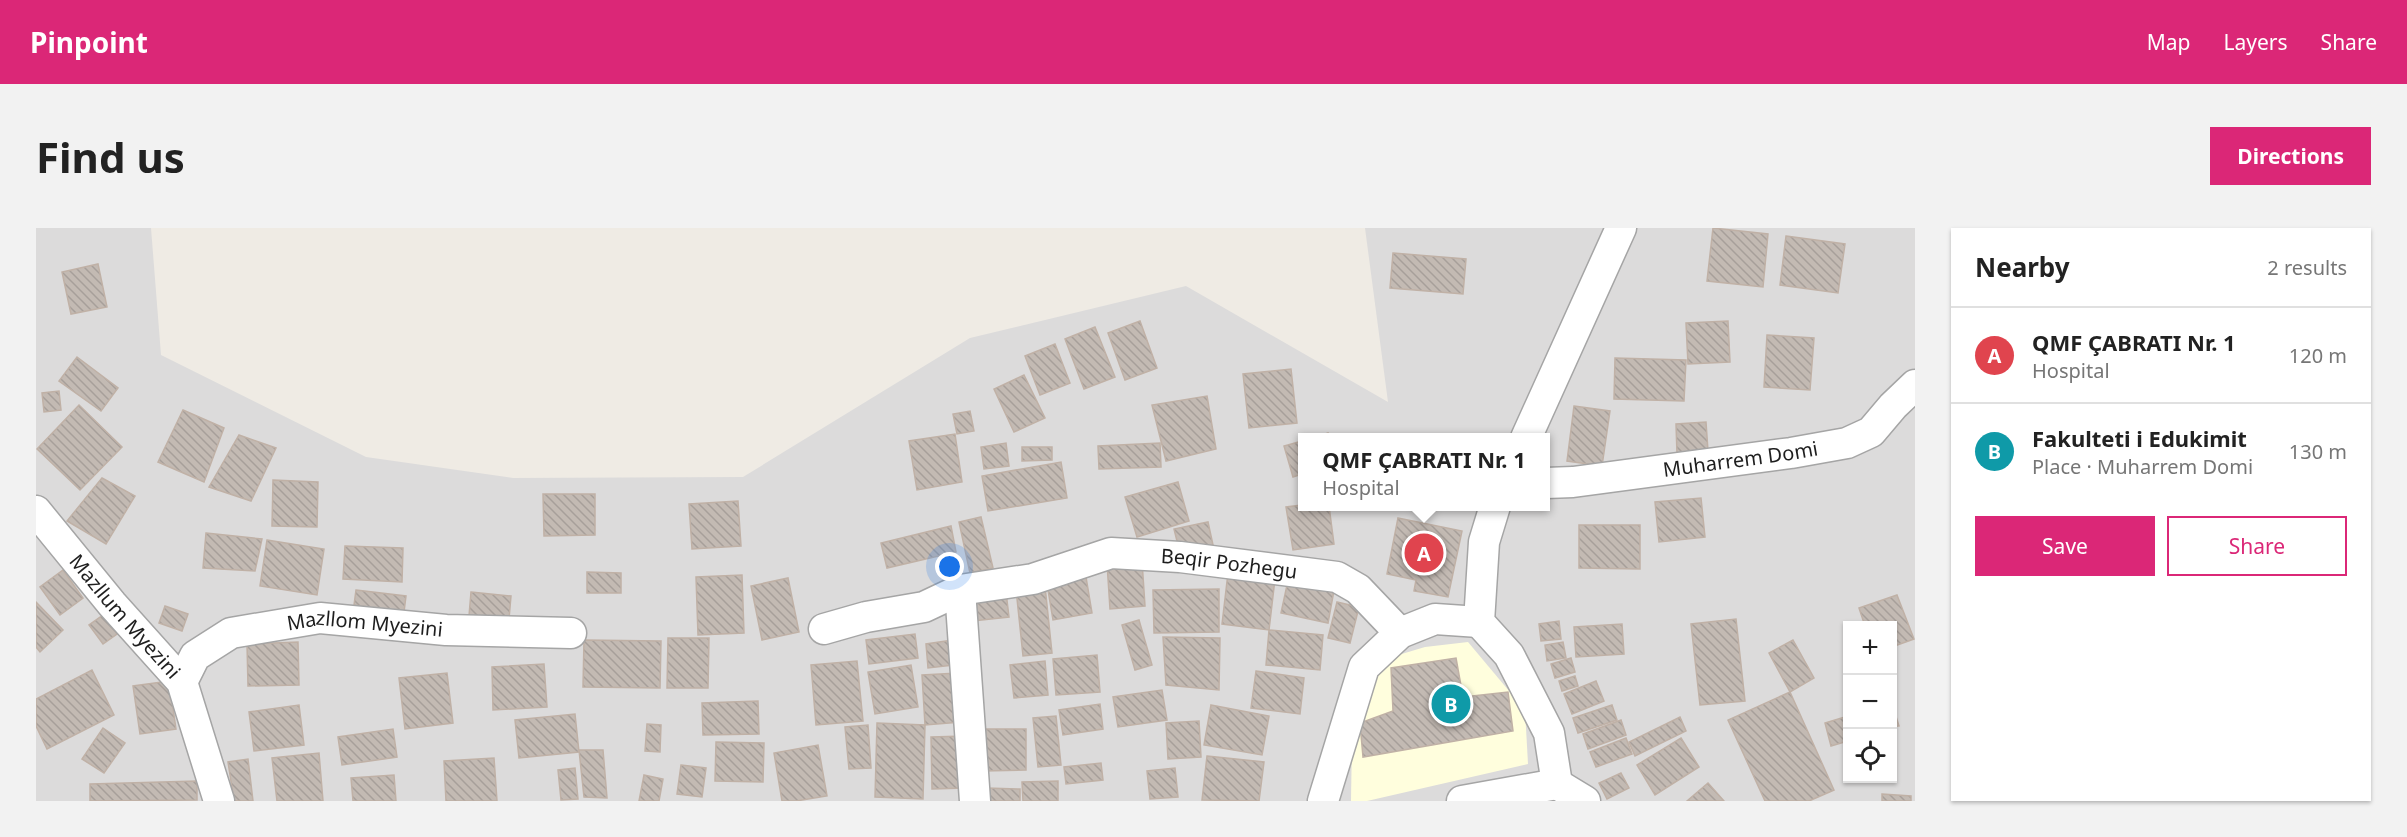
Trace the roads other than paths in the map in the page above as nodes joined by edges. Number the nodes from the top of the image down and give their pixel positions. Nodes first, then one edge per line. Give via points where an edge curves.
1 (1621, 228) edge
2 (1915, 385) edge
3 (1528, 433) edge
4 (1550, 483) edge
5 (36, 511) edge
6 (1494, 511) edge
7 (960, 590) junction
8 (1479, 621) junction
9 (824, 629) dead end
10 (571, 633) dead end
11 (1400, 633) junction
12 (182, 682) junction
13 (1557, 784) junction
14 (219, 801) edge
15 (975, 801) edge
16 (1323, 801) edge
17 (1462, 801) edge
18 (1585, 801) edge

1 - 3 street
2 - 4 street, Muharrem Domi via 1871,432 1847,443
5 - 12 street, Mazllum Myezini
6 - 8 street via 1484,542
7 - 9 street, Beqir Pozhegu via 924,607
7 - 11 street, Beqir Pozhegu via 1033,579 1111,553 1180,556 1337,577 1358,590
7 - 15 street
8 - 11 street via 1435,620
8 - 13 street via 1509,655 1549,733
10 - 12 street, Mazllom Myezini via 446,630 320,618 231,633 195,656
11 - 16 street via 1364,667
12 - 14 street, Mazllum Myezini
13 - 17 street
13 - 18 street

